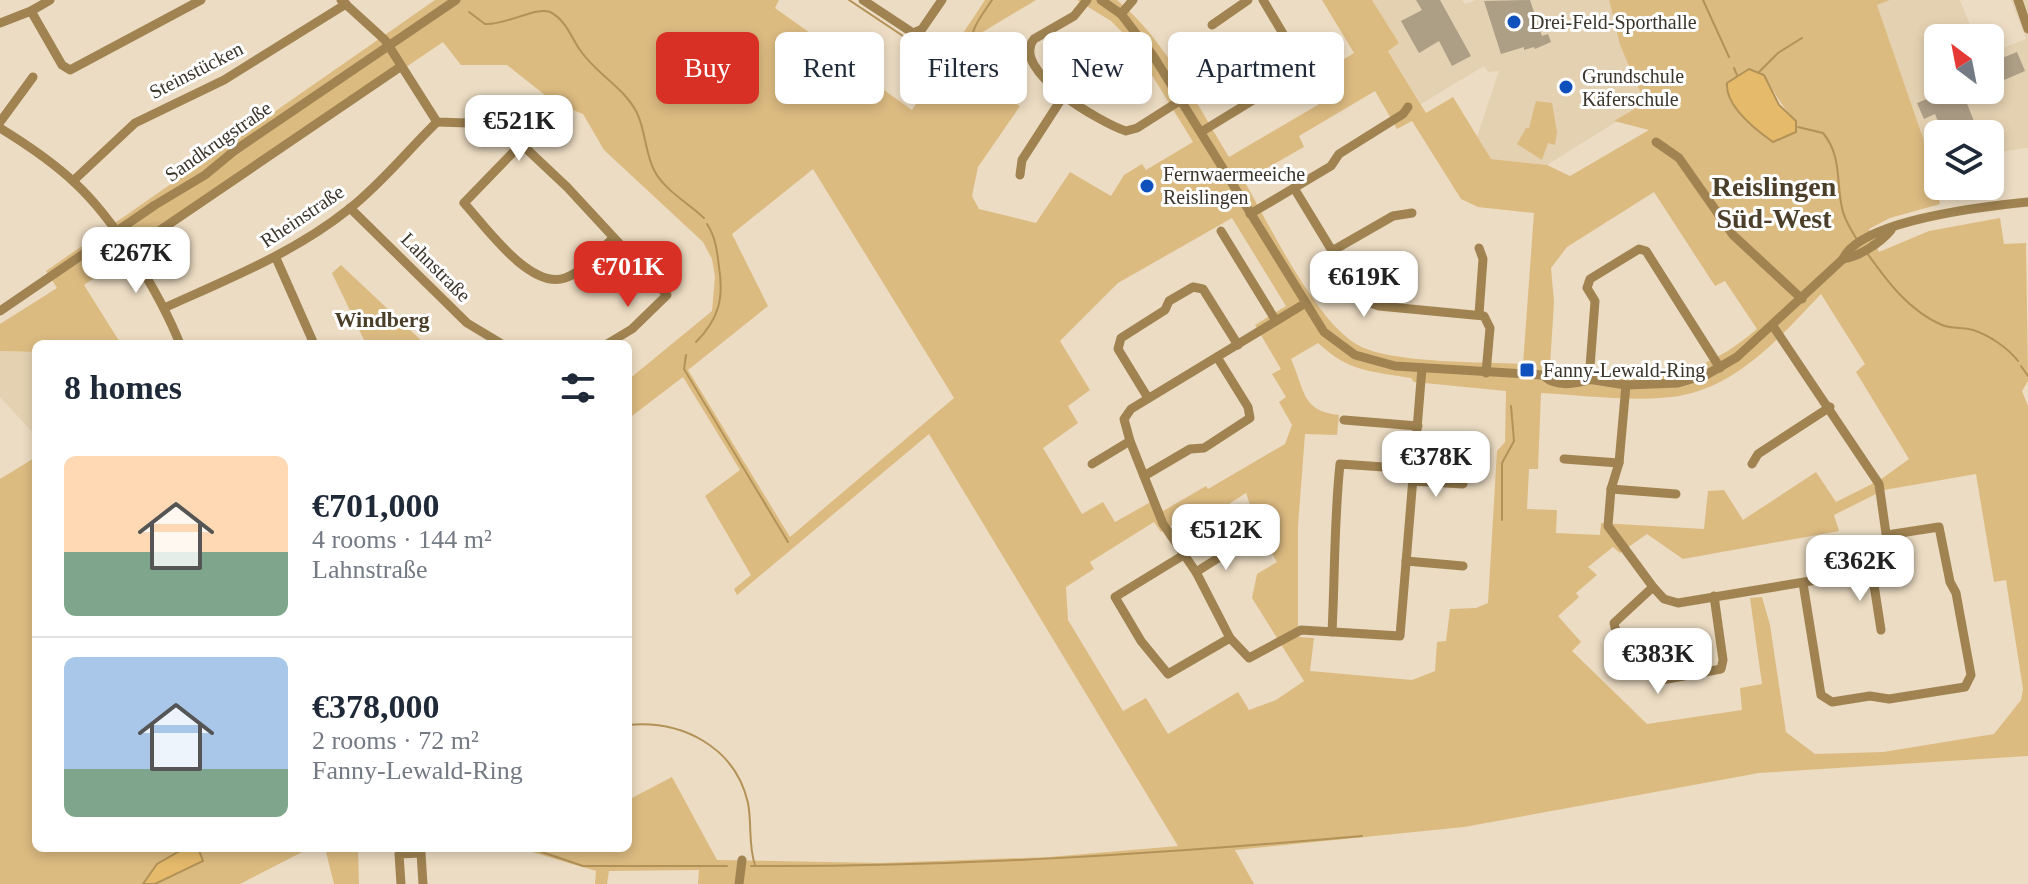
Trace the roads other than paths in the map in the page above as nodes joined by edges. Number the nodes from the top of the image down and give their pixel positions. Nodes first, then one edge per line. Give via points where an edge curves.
1 (50, 0) edge
2 (201, 0) edge
3 (456, 0) edge
4 (863, 0) edge
5 (942, 0) edge
6 (1087, 0) edge
7 (1101, 0) edge
8 (1133, 0) edge
9 (1248, 0) edge
10 (1263, 0) edge
11 (2018, 0) edge
12 (344, 2) edge
13 (31, 11) junction
14 (1121, 14) junction
15 (0, 23) edge
16 (1212, 25) dead end
17 (2028, 29) edge
18 (1046, 32) edge
19 (1043, 34) edge
20 (389, 47) junction
21 (400, 67) junction
22 (33, 77) dead end
23 (1043, 81) edge
24 (1168, 81) edge
25 (1058, 104) edge
26 (1080, 104) edge
27 (1175, 104) edge
28 (1184, 104) edge
29 (1408, 107) dead end
30 (0, 122) edge
31 (437, 122) junction
32 (0, 128) edge
33 (1201, 132) junction
34 (1656, 142) dead end
35 (522, 143) junction
36 (1020, 175) dead end
37 (73, 181) junction
38 (1294, 188) junction
39 (2028, 202) edge
40 (350, 208) junction
41 (1412, 213) dead end
42 (1250, 214) junction
43 (1221, 231) dead end
44 (115, 233) junction
45 (613, 238) junction
46 (1479, 248) dead end
47 (1332, 251) junction
48 (128, 252) junction
49 (276, 258) junction
50 (1802, 299) junction
51 (1304, 304) junction
52 (164, 308) junction
53 (0, 311) edge
54 (1479, 314) junction
55 (1276, 321) junction
56 (1773, 326) junction
57 (178, 340) edge
58 (312, 340) edge
59 (495, 340) edge
60 (614, 340) edge
61 (1238, 345) junction
62 (1217, 357) junction
63 (1422, 368) junction
64 (1720, 368) junction
65 (1486, 373) junction
66 (1589, 380) junction
67 (1626, 385) junction
68 (1148, 398) junction
69 (1830, 407) junction
70 (1344, 420) dead end
71 (1418, 426) junction
72 (1130, 441) junction
73 (1564, 459) dead end
74 (1619, 463) junction
75 (1092, 464) dead end
76 (1752, 464) dead end
77 (1413, 469) junction
78 (1144, 476) junction
79 (1412, 481) junction
80 (1463, 484) dead end
81 (1611, 489) junction
82 (1676, 494) dead end
83 (1887, 535) junction
84 (1239, 545) dead end
85 (1182, 556) junction
86 (1406, 561) junction
87 (1463, 566) dead end
88 (1196, 572) junction
89 (1872, 572) junction
90 (1803, 583) junction
91 (1653, 587) junction
92 (1714, 596) junction
93 (1881, 630) dead end
94 (1332, 632) junction
95 (1230, 638) junction
96 (742, 860) dead end
97 (401, 884) edge
98 (423, 884) edge
99 (739, 884) edge

1 - 13 street
2 - 13 street via 70,70
3 - 20 street, Sandkrugstraße
4 - 5 street via 913,33 922,29
6 - 18 street via 1074,16
7 - 14 street
8 - 14 street
9 - 16 street
10 - 33 street via 1304,69
11 - 17 street
12 - 20 street
12 - 37 street, Steinstücken via 224,80 135,123
13 - 15 street
14 - 24 street
19 - 23 street via 1027,51
20 - 21 street
20 - 44 street, Sandkrugstraße
21 - 31 street
21 - 48 street
22 - 30 street
25 - 36 street via 1022,160
26 - 27 street via 1126,131
28 - 33 street
29 - 38 street
31 - 35 street via 500,124
31 - 40 street, Rheinstraße
32 - 37 street
33 - 42 street
34 - 50 street via 1679,158 1741,243
35 - 45 street
35 - 45 street via 464,203 527,270 545,279 564,279
37 - 44 street
38 - 42 street
38 - 47 street
39 - 50 street via 1946,213 1891,230 1843,259
40 - 49 street, Rheinstraße
40 - 59 street, Lahnstraße via 467,323
41 - 47 street via 1393,216
42 - 51 street
43 - 55 street
44 - 48 street
44 - 53 street, Sandkrugstraße
45 - 60 street via 667,295
46 - 54 street
47 - 54 street via 1369,303
48 - 52 street
49 - 52 street, Rheinstraße
49 - 58 street
50 - 56 street
51 - 55 street
51 - 63 street via 1324,332 1347,351 1377,363
52 - 57 street
54 - 65 street via 1490,328
55 - 61 street
56 - 64 street
56 - 69 street
61 - 62 street
61 - 68 street via 1203,289 1193,287 1169,301 1165,310 1121,338 1118,349
62 - 68 street
62 - 78 street via 1250,418 1204,448 1190,449
63 - 65 street
63 - 71 street
64 - 66 street via 1646,251 1639,249 1590,279 1587,288 1595,301
64 - 67 street via 1678,383
65 - 66 street
66 - 67 street
67 - 74 street
68 - 72 street via 1126,414
69 - 76 street via 1758,454
69 - 83 street via 1879,484
70 - 71 street
71 - 77 street
72 - 75 street
72 - 78 street
73 - 74 street
74 - 81 street
77 - 79 street
77 - 94 street via 1340,464
78 - 85 street
79 - 80 street
79 - 86 street
81 - 82 street
81 - 91 street via 1608,526
83 - 89 street via 1887,562
83 - 90 street via 1939,527 1971,675 1965,687 1889,699 1832,702 1821,695
84 - 88 street
85 - 88 street
85 - 95 street via 1115,597 1168,674
86 - 87 street
86 - 94 street via 1400,636
88 - 95 street
89 - 90 street
89 - 93 street
90 - 92 street
91 - 92 street via 1671,603
91 - 92 street via 1614,623 1617,635 1653,677 1662,680 1721,669
94 - 95 street via 1295,631 1249,658
96 - 99 street
97 - 98 street via 399,854 421,853

